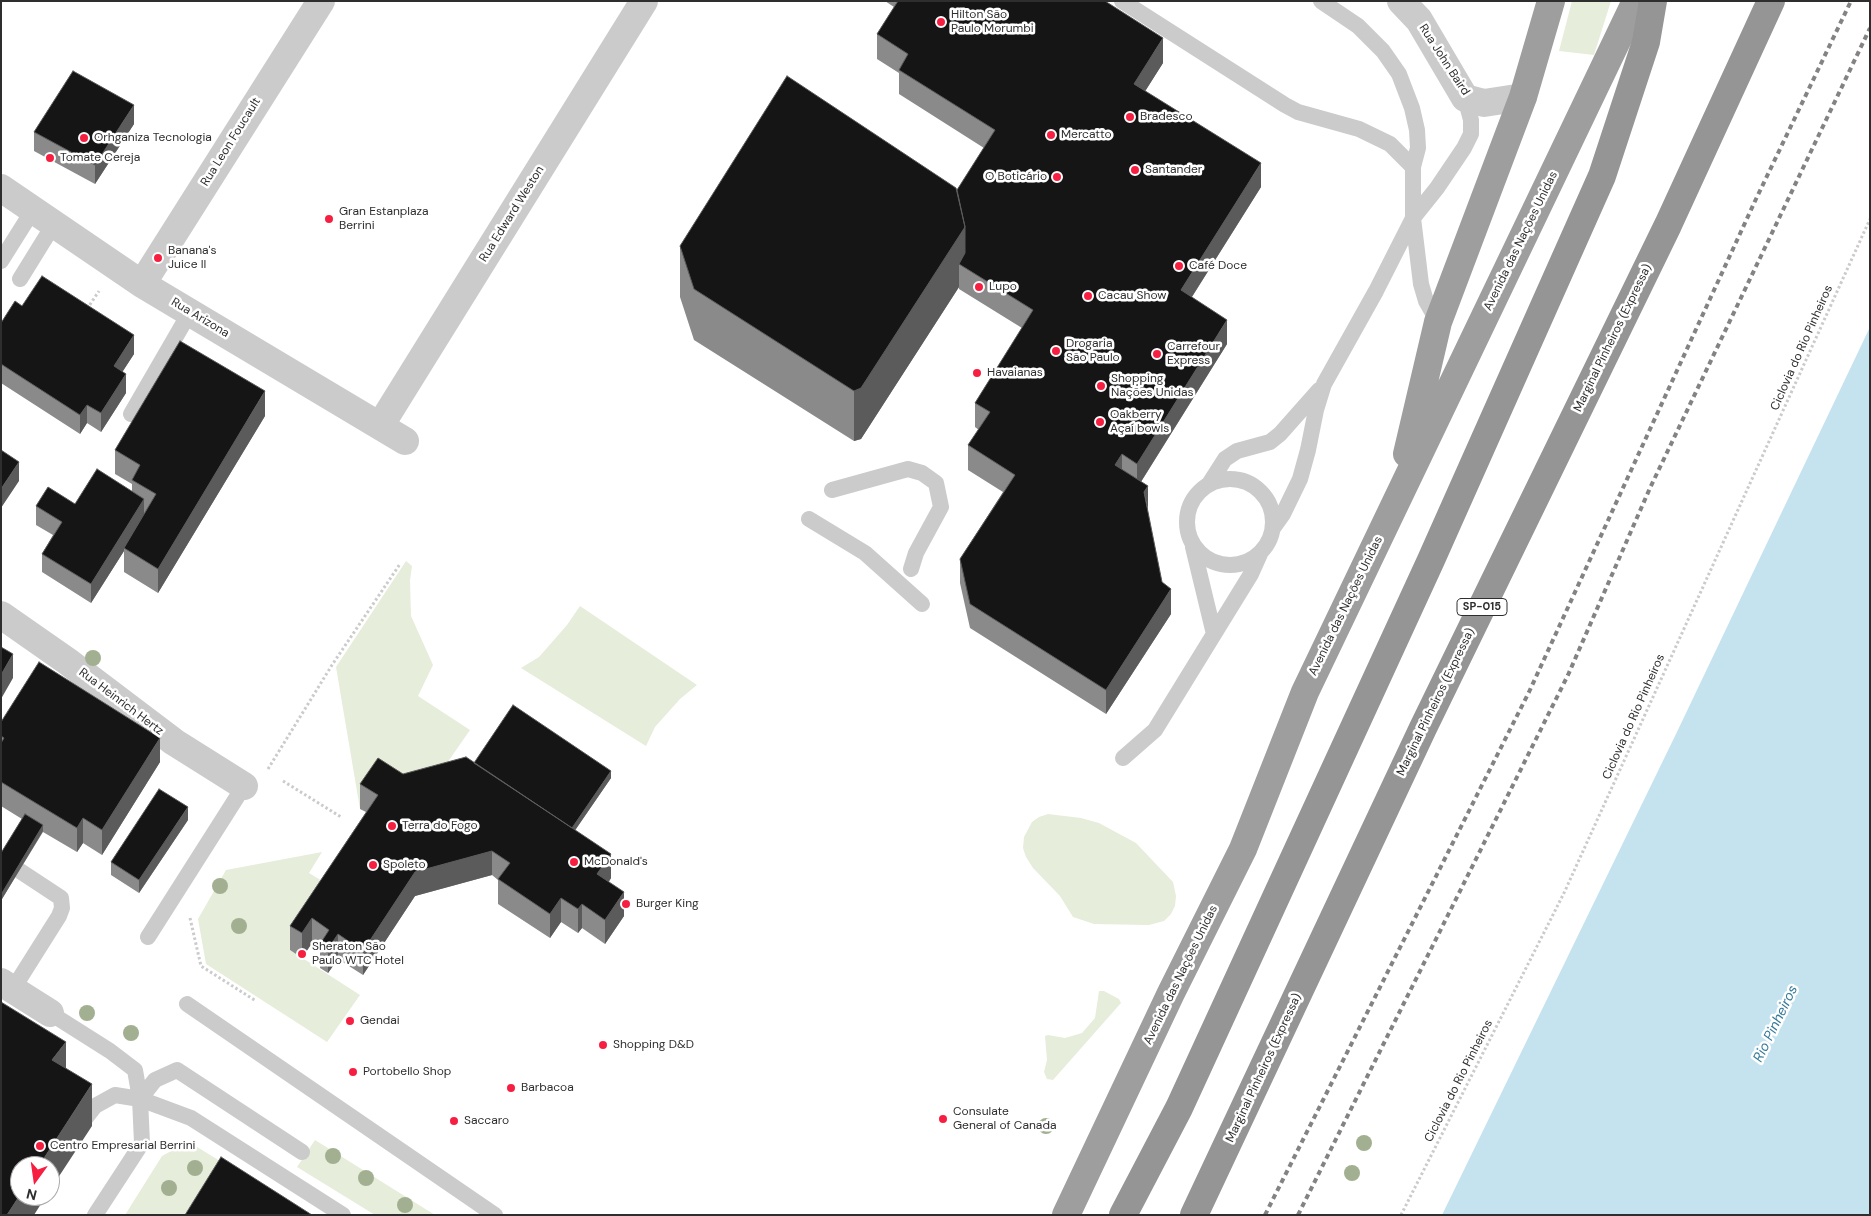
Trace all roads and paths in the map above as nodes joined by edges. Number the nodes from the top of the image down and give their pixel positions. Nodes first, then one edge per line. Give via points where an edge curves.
1 (321, 1) edge
2 (644, 1) edge
3 (1122, 1) edge
4 (1321, 1) edge
5 (1401, 1) edge
6 (1551, 1) edge
7 (1636, 1) edge
8 (1653, 1) edge
9 (1772, 1) edge
10 (1465, 98) junction
11 (1523, 98) junction
12 (1413, 167) junction
13 (1, 188) edge
14 (44, 217) junction
15 (1413, 218) junction
16 (1870, 219) edge
17 (1, 261) edge
18 (20, 279) dead end
19 (142, 284) junction
20 (102, 287) dead end
21 (86, 310) edge
22 (190, 312) junction
23 (1438, 322) junction
24 (1324, 384) junction
25 (131, 414) dead end
26 (380, 426) junction
27 (405, 441) dead end
28 (1209, 484) junction
29 (832, 490) dead end
30 (1394, 506) junction
31 (809, 519) dead end
32 (1273, 528) junction
33 (1192, 544) junction
34 (1260, 553) junction
35 (400, 564) dead end
36 (911, 569) dead end
37 (922, 604) dead end
38 (1, 615) edge
39 (1214, 634) junction
40 (282, 746) dead end
41 (1123, 758) dead end
42 (283, 781) dead end
43 (244, 786) joint
44 (341, 817) dead end
45 (20, 872) edge
46 (190, 916) dead end
47 (148, 937) dead end
48 (7, 986) edge
49 (256, 1001) dead end
50 (187, 1004) dead end
51 (50, 1013) joint
52 (140, 1099) junction
53 (84, 1120) edge
54 (302, 1152) dead end
55 (95, 1215) edge
56 (343, 1215) edge
57 (495, 1215) edge
58 (1066, 1215) edge
59 (1123, 1215) edge
60 (1194, 1215) edge
61 (1401, 1215) edge

1 - 19 street, Rua Leon Foucault
2 - 26 street, Rua Edward Weston
3 - 12 lane via 1285,105 1298,112 1359,129 1390,144
4 - 12 lane via 1358,26 1383,51 1399,74 1417,130 1418,148
5 - 10 street, Rua John Baird via 1419,20
6 - 11 highway
7 - 30 highway, Avenida das Nações Unidas
8 - 59 highway via 1646,42 1602,176 1431,560 1179,1108
9 - 60 highway, Marginal Pinheiros (Expressa) / SP-015 via 1668,225 1423,728
10 - 11 street, Rua John Baird via 1484,104
10 - 15 lane via 1471,120 1464,148
11 - 23 highway
12 - 15 lane
13 - 14 street, Rua Arizona
14 - 17 lane
14 - 18 lane
14 - 19 street, Rua Arizona
15 - 23 lane via 1421,284
15 - 24 lane
16 - 61 path, Ciclovia do Rio Pinheiros via 1564,893
19 - 22 street, Rua Arizona
20 - 21 path
22 - 25 lane
22 - 26 street, Rua Arizona
23 - 30 highway
24 - 28 lane via 1270,442 1237,451 1224,459
24 - 32 lane via 1300,479
26 - 27 street, Rua Arizona
28 - 32 lane via 1222,479 1247,482 1265,497 1271,507
28 - 33 lane via 1198,492 1186,518
29 - 36 lane via 908,469 922,473 936,483 941,507
30 - 58 highway, Avenida das Nações Unidas via 1305,692 1243,849
31 - 37 lane via 865,553
32 - 34 lane via 1272,536
33 - 34 lane via 1201,555 1227,566 1240,565
33 - 39 lane
34 - 39 lane via 1251,574
35 - 40 path
38 - 43 street, Rua Heinrich Hertz via 174,742
39 - 41 lane via 1155,730
42 - 44 path
43 - 47 lane
45 - 48 lane via 60,898 62,908
46 - 49 path via 201,966
48 - 51 street
50 - 57 lane
51 - 52 lane via 135,1070
52 - 53 lane via 115,1095 95,1106
52 - 54 lane via 155,1080 177,1070
52 - 55 lane via 142,1143
52 - 56 lane via 191,1118

